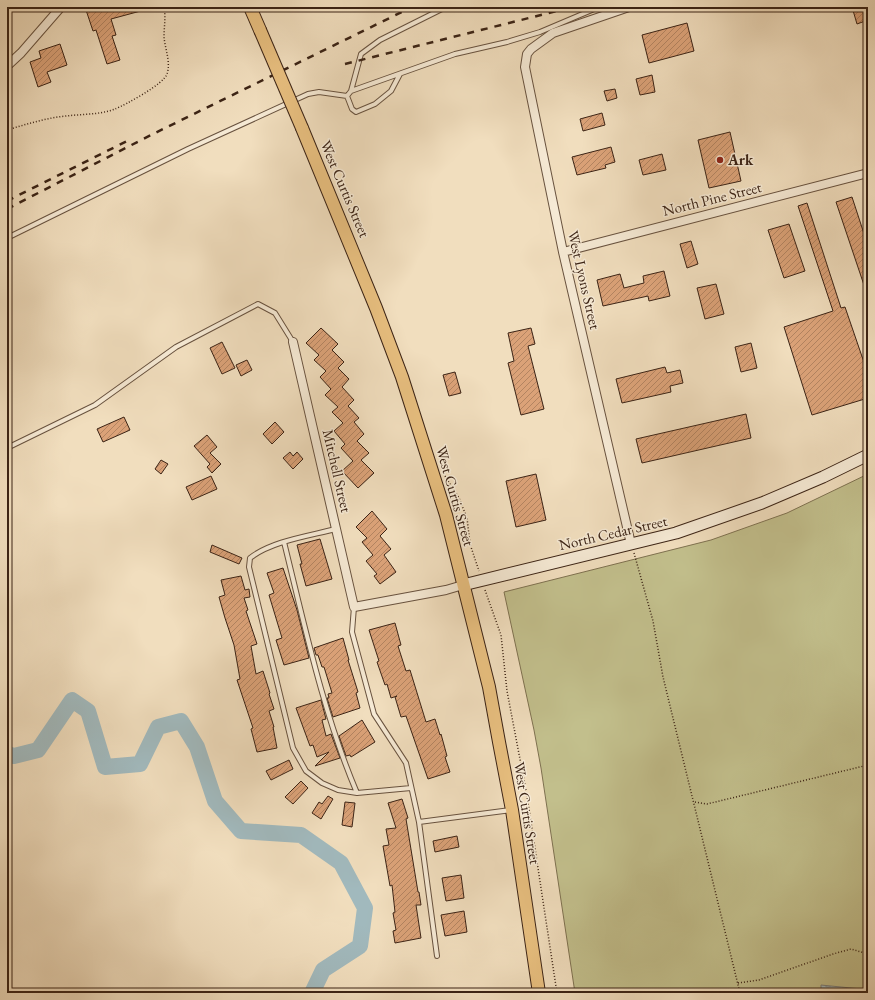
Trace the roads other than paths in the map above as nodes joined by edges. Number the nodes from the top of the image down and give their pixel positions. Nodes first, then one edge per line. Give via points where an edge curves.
1 (61, 7) edge
2 (250, 7) edge
3 (446, 7) edge
4 (599, 7) edge
5 (629, 7) edge
6 (7, 66) edge
7 (400, 74) junction
8 (351, 91) junction
9 (346, 96) junction
10 (868, 173) edge
11 (7, 238) edge
12 (563, 252) junction
13 (293, 342) joint
14 (7, 448) edge
15 (868, 455) edge
16 (336, 529) junction
17 (284, 542) junction
18 (631, 544) junction
19 (463, 585) junction
20 (354, 607) junction
21 (411, 788) junction
22 (357, 793) junction
23 (512, 810) junction
24 (419, 822) junction
25 (437, 956) dead end
26 (539, 993) edge

1 - 6 street via 21,54
2 - 19 main road, West Curtis Street, bridge via 374,301 402,377 446,515
3 - 8 lane via 380,40 361,54
4 - 7 lane via 540,32 455,54
5 - 12 street, West Lyons Street via 553,33 526,54 525,67
7 - 8 lane
7 - 9 lane via 391,91 376,104 356,112
8 - 9 lane
9 - 11 lane via 319,92 308,94 188,149
10 - 12 street, North Pine Street
12 - 18 street, West Lyons Street
13 - 14 lane via 275,313 258,304 176,347 95,405
13 - 16 street, Mitchell Street
15 - 18 street, North Cedar Street via 762,503 676,533
16 - 17 lane
16 - 20 street, Mitchell Street
17 - 22 lane via 318,682 344,764
17 - 22 lane via 257,553 250,558 249,567 293,748 306,771 338,790
18 - 19 street, North Cedar Street
19 - 20 street, North Cedar Street
19 - 23 main road, West Curtis Street via 488,687
20 - 21 lane via 352,632 374,714 406,763
21 - 22 lane
21 - 24 lane
23 - 24 lane
23 - 26 main road, West Curtis Street
24 - 25 lane

